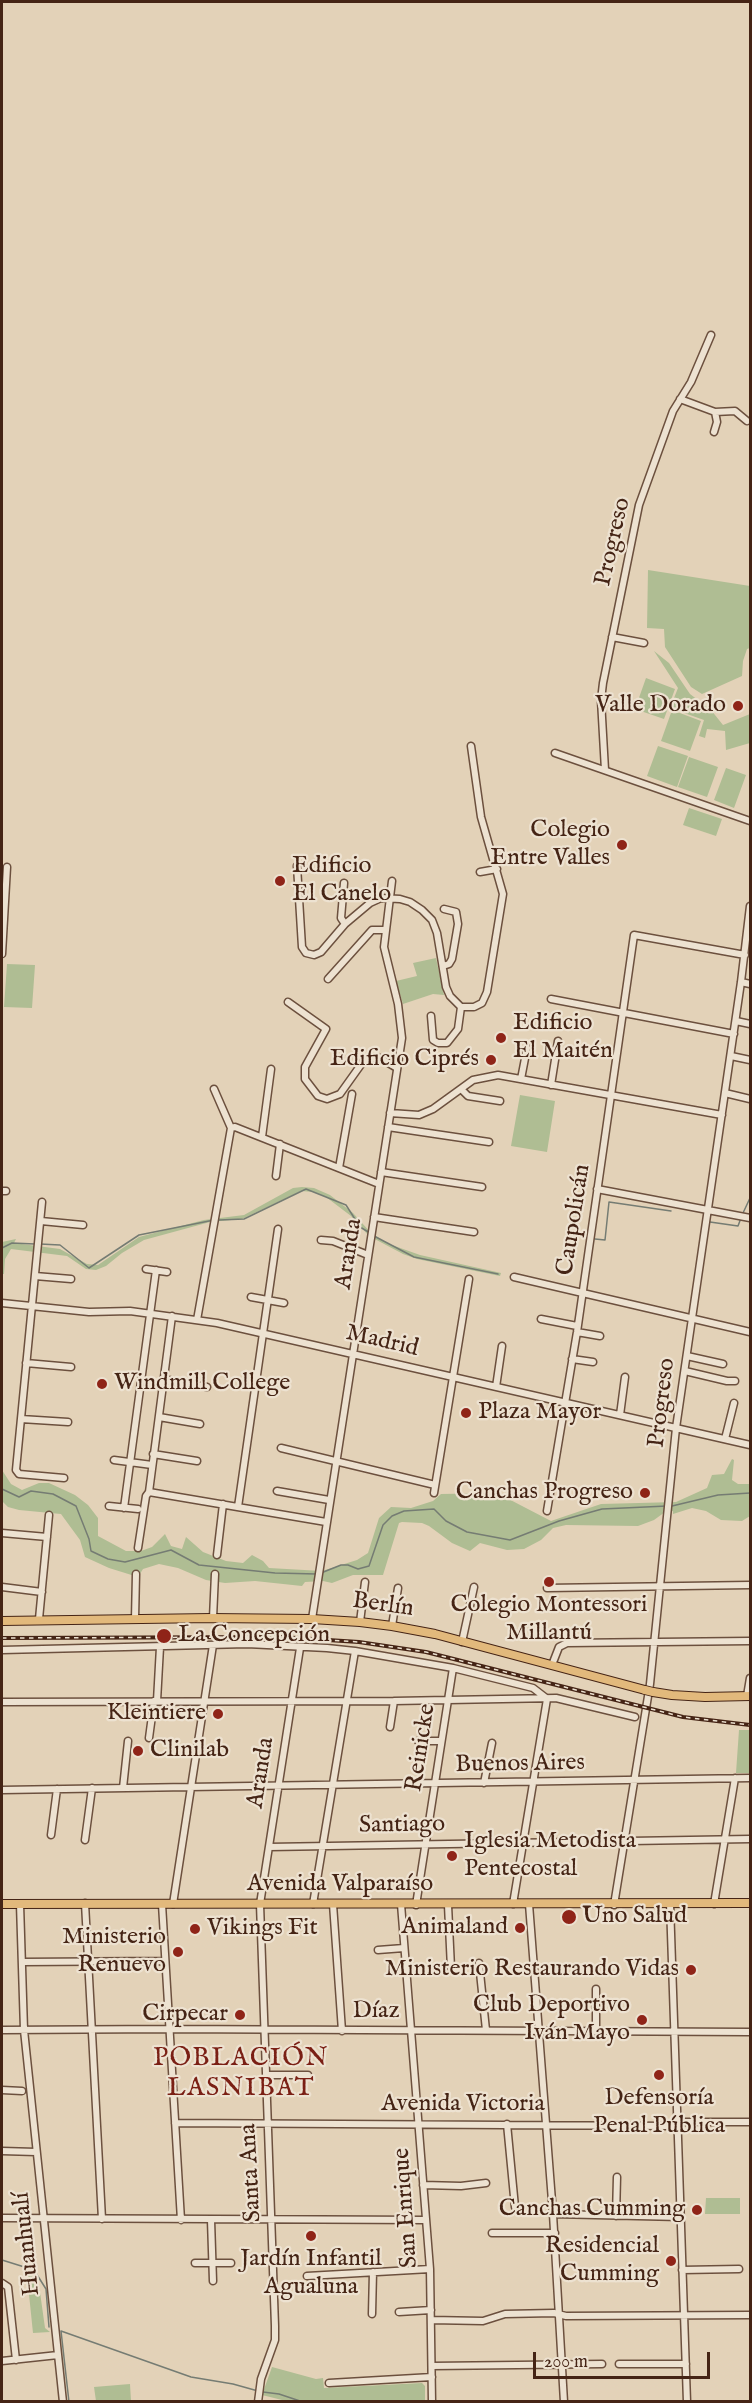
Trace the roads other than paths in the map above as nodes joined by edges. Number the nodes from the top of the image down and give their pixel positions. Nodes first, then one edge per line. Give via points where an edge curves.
1 (711, 334) dead end
2 (680, 399) junction
3 (715, 412) junction
4 (747, 421) dead end
5 (714, 432) dead end
6 (612, 637) junction
7 (644, 643) dead end
8 (471, 746) dead end
9 (555, 753) dead end
10 (605, 770) junction
11 (750, 821) edge
12 (297, 866) dead end
13 (8, 867) dead end
14 (497, 869) junction
15 (480, 872) dead end
16 (4, 878) edge
17 (392, 881) dead end
18 (344, 883) dead end
19 (390, 897) junction
20 (750, 906) edge
21 (444, 909) dead end
22 (345, 924) junction
23 (2, 930) edge
24 (386, 930) junction
25 (2, 954) edge
26 (745, 955) junction
27 (443, 966) junction
28 (328, 979) dead end
29 (741, 982) junction
30 (750, 984) edge
31 (551, 999) dead end
32 (288, 1002) dead end
33 (461, 1007) junction
34 (623, 1013) junction
35 (431, 1016) dead end
36 (736, 1021) junction
37 (750, 1024) edge
38 (734, 1034) junction
39 (558, 1041) dead end
40 (527, 1048) dead end
41 (731, 1056) junction
42 (750, 1060) edge
43 (398, 1068) junction
44 (272, 1069) dead end
45 (521, 1079) junction
46 (551, 1085) junction
47 (214, 1089) dead end
48 (461, 1089) junction
49 (725, 1093) junction
50 (352, 1094) dead end
51 (612, 1095) junction
52 (750, 1099) edge
53 (500, 1101) dead end
54 (390, 1113) junction
55 (722, 1115) junction
56 (388, 1127) junction
57 (231, 1128) junction
58 (262, 1137) junction
59 (489, 1142) dead end
60 (280, 1144) junction
61 (339, 1168) junction
62 (381, 1172) junction
63 (276, 1176) dead end
64 (380, 1184) junction
65 (483, 1187) dead end
66 (597, 1189) junction
67 (42, 1202) dead end
68 (708, 1213) junction
69 (374, 1217) junction
70 (748, 1218) edge
71 (40, 1221) junction
72 (83, 1225) dead end
73 (278, 1229) dead end
74 (474, 1232) dead end
75 (321, 1240) dead end
76 (368, 1255) junction
77 (146, 1269) dead end
78 (156, 1270) junction
79 (168, 1272) dead end
80 (35, 1276) junction
81 (514, 1278) dead end
82 (71, 1279) dead end
83 (469, 1279) dead end
84 (582, 1293) junction
85 (251, 1297) dead end
86 (267, 1300) junction
87 (2, 1303) edge
88 (284, 1303) dead end
89 (32, 1306) junction
90 (150, 1313) junction
91 (172, 1316) junction
92 (540, 1319) dead end
93 (197, 1320) junction
94 (693, 1320) junction
95 (577, 1329) junction
96 (750, 1332) edge
97 (262, 1333) junction
98 (600, 1336) dead end
99 (502, 1346) dead end
100 (352, 1354) junction
101 (687, 1356) junction
102 (572, 1359) junction
103 (593, 1362) dead end
104 (26, 1364) junction
105 (723, 1364) dead end
106 (72, 1367) dead end
107 (685, 1371) junction
108 (452, 1377) junction
109 (625, 1377) dead end
110 (164, 1379) junction
111 (735, 1381) dead end
112 (207, 1387) dead end
113 (496, 1387) junction
114 (566, 1403) junction
115 (734, 1403) dead end
116 (620, 1415) junction
117 (159, 1417) junction
118 (21, 1419) junction
119 (68, 1422) dead end
120 (200, 1424) dead end
121 (676, 1428) junction
122 (725, 1439) junction
123 (750, 1445) edge
124 (281, 1448) dead end
125 (153, 1454) junction
126 (114, 1460) dead end
127 (197, 1461) dead end
128 (334, 1462) junction
129 (130, 1463) junction
130 (152, 1465) junction
131 (64, 1478) dead end
132 (435, 1485) junction
133 (277, 1491) dead end
134 (149, 1492) junction
135 (434, 1493) dead end
136 (329, 1500) junction
137 (223, 1504) junction
138 (109, 1506) dead end
139 (238, 1507) junction
140 (124, 1508) junction
141 (138, 1509) dead end
142 (547, 1510) dead end
143 (49, 1515) dead end
144 (326, 1522) junction
145 (2, 1533) edge
146 (47, 1537) junction
147 (138, 1548) dead end
148 (218, 1555) dead end
149 (136, 1574) dead end
150 (215, 1574) dead end
151 (365, 1582) dead end
152 (750, 1585) edge
153 (2, 1587) edge
154 (474, 1587) dead end
155 (661, 1587) junction
156 (398, 1588) dead end
157 (547, 1588) dead end
158 (42, 1592) junction
159 (213, 1618) junction
160 (39, 1619) junction
161 (135, 1619) junction
162 (312, 1619) junction
163 (2, 1621) edge
164 (360, 1622) junction
165 (392, 1626) junction
166 (750, 1641) edge
167 (462, 1642) junction
168 (654, 1642) junction
169 (213, 1645) junction
170 (160, 1647) junction
171 (300, 1648) junction
172 (2, 1650) edge
173 (355, 1651) junction
174 (552, 1665) junction
175 (453, 1668) junction
176 (750, 1678) edge
177 (749, 1696) edge
178 (547, 1699) junction
179 (448, 1700) junction
180 (156, 1701) junction
181 (205, 1701) junction
182 (292, 1701) junction
183 (347, 1701) junction
184 (394, 1701) junction
185 (2, 1702) edge
186 (635, 1717) dead end
187 (390, 1727) dead end
188 (149, 1738) dead end
189 (128, 1741) dead end
190 (418, 1741) dead end
191 (441, 1742) junction
192 (492, 1743) dead end
193 (735, 1778) junction
194 (750, 1778) edge
195 (633, 1780) junction
196 (534, 1782) junction
197 (484, 1783) junction
198 (334, 1785) junction
199 (434, 1785) junction
200 (191, 1786) junction
201 (278, 1786) junction
202 (92, 1788) junction
203 (123, 1788) junction
204 (57, 1789) junction
205 (2, 1790) edge
206 (51, 1836) dead end
207 (750, 1839) edge
208 (85, 1840) dead end
209 (623, 1840) junction
210 (725, 1840) junction
211 (524, 1842) junction
212 (425, 1844) junction
213 (324, 1846) junction
214 (269, 1847) junction
215 (2, 1904) edge
216 (20, 1904) junction
217 (85, 1904) junction
218 (162, 1904) junction
219 (173, 1904) junction
220 (260, 1904) junction
221 (313, 1904) junction
222 (333, 1904) junction
223 (401, 1904) junction
224 (513, 1904) junction
225 (529, 1904) junction
226 (670, 1904) junction
227 (714, 1904) junction
228 (750, 1904) edge
229 (416, 1905) junction
230 (448, 1905) junction
231 (614, 1905) junction
232 (404, 1948) junction
233 (378, 1950) dead end
234 (87, 1961) junction
235 (165, 1961) junction
236 (22, 1962) junction
237 (479, 1963) dead end
238 (451, 1968) dead end
239 (596, 1989) dead end
240 (92, 2029) junction
241 (169, 2029) junction
242 (2, 2030) edge
243 (24, 2030) junction
244 (264, 2030) junction
245 (411, 2030) junction
246 (486, 2030) junction
247 (342, 2031) junction
248 (540, 2031) junction
249 (596, 2031) junction
250 (674, 2032) junction
251 (750, 2032) edge
252 (266, 2075) junction
253 (308, 2075) dead end
254 (2, 2090) edge
255 (22, 2091) dead end
256 (750, 2122) edge
257 (175, 2123) junction
258 (268, 2123) junction
259 (418, 2123) junction
260 (507, 2124) junction
261 (546, 2124) junction
262 (676, 2124) junction
263 (2, 2151) edge
264 (36, 2152) junction
265 (617, 2177) dead end
266 (486, 2183) dead end
267 (423, 2185) junction
268 (515, 2207) dead end
269 (553, 2214) junction
270 (616, 2216) junction
271 (680, 2217) junction
272 (2, 2218) edge
273 (44, 2218) junction
274 (102, 2219) junction
275 (182, 2220) junction
276 (211, 2220) junction
277 (426, 2220) junction
278 (273, 2221) junction
279 (492, 2233) dead end
280 (555, 2233) junction
281 (213, 2262) junction
282 (195, 2263) dead end
283 (231, 2263) dead end
284 (430, 2269) junction
285 (740, 2269) dead end
286 (682, 2271) junction
287 (373, 2272) junction
288 (307, 2276) dead end
289 (213, 2282) dead end
290 (4, 2283) edge
291 (431, 2310) junction
292 (399, 2312) dead end
293 (372, 2314) dead end
294 (560, 2314) junction
295 (684, 2315) junction
296 (750, 2315) edge
297 (431, 2320) junction
298 (58, 2355) junction
299 (16, 2360) junction
300 (2, 2361) edge
301 (602, 2364) dead end
302 (619, 2364) dead end
303 (686, 2364) junction
304 (562, 2365) junction
305 (432, 2366) junction
306 (432, 2378) junction
307 (329, 2383) dead end
308 (259, 2395) edge
309 (63, 2402) edge
310 (432, 2402) edge
311 (564, 2402) edge
312 (687, 2402) edge

1 - 2 street, Progreso
2 - 3 street
2 - 6 street, Progreso via 639,506
3 - 4 street via 735,411
3 - 5 street
6 - 7 street
6 - 10 street, Progreso via 601,700
8 - 14 street via 481,817
9 - 10 street
10 - 11 street
12 - 22 street via 304,951 318,954
13 - 16 street
14 - 15 street
14 - 33 street via 503,894 488,992 482,1003
16 - 23 street
17 - 19 street, Aranda
18 - 22 street via 341,918
19 - 22 street via 370,903
19 - 24 street, Aranda
19 - 27 street via 411,902 432,920
20 - 26 street, Progreso
21 - 27 street via 456,912 458,924 452,959
23 - 25 street
24 - 28 street via 372,930
24 - 43 street, Aranda via 384,955 402,1028
26 - 29 street, Progreso
26 - 34 street, Caupolicán via 634,935
27 - 33 street via 446,987
29 - 30 street
29 - 36 street, Progreso
31 - 34 street
32 - 43 street via 326,1029 305,1067 305,1079 318,1096 327,1099 340,1094 365,1059 380,1058
33 - 35 street via 458,1029 447,1043 433,1040
34 - 38 street
34 - 51 street, Caupolicán
36 - 37 street
36 - 38 street, Progreso
38 - 41 street, Progreso
39 - 46 street
40 - 45 street
41 - 42 street
41 - 49 street, Progreso
43 - 54 street, Aranda
44 - 58 street
45 - 46 street
45 - 48 street via 488,1075
46 - 51 street
47 - 57 street
48 - 53 street via 468,1096
48 - 54 street via 419,1115
49 - 52 street
49 - 55 street, Progreso
50 - 61 street
51 - 55 street
51 - 66 street, Caupolicán
54 - 56 street, Aranda
55 - 68 street, Progreso
56 - 59 street
56 - 62 street, Aranda
57 - 58 street
57 - 93 street
58 - 60 street
60 - 61 street
60 - 63 street
61 - 64 street
62 - 64 street, Aranda
62 - 65 street
64 - 69 street, Aranda
66 - 68 street
66 - 84 street, Caupolicán
67 - 71 street
68 - 70 street
68 - 94 street, Progreso
69 - 74 street
69 - 76 street, Aranda
71 - 72 street
71 - 80 street
73 - 86 street
75 - 76 street
76 - 100 street, Aranda
77 - 78 street
78 - 79 street
78 - 90 street
80 - 82 street
80 - 89 street
81 - 84 street
83 - 108 street
84 - 94 street
84 - 95 street, Caupolicán
85 - 86 street
86 - 88 street
86 - 97 street
87 - 89 street, Madrid
89 - 90 street, Madrid
89 - 104 street
90 - 91 street, Madrid
90 - 129 street
91 - 93 street, Madrid
91 - 110 street
92 - 95 street
93 - 97 street, Madrid
94 - 96 street
94 - 101 street, Progreso
95 - 98 street
95 - 102 street, Caupolicán
97 - 100 street, Madrid
97 - 139 street
99 - 113 street
100 - 108 street, Madrid
100 - 128 street, Aranda
101 - 105 street
101 - 107 street, Progreso
102 - 103 street
102 - 114 street, Caupolicán
104 - 106 street
104 - 118 street
107 - 111 street
107 - 121 street, Progreso
108 - 113 street, Madrid
108 - 132 street
109 - 116 street
110 - 112 street
110 - 117 street
113 - 114 street, Madrid
114 - 116 street, Madrid
114 - 142 street, Caupolicán
115 - 122 street
116 - 121 street, Madrid
117 - 120 street
117 - 125 street
118 - 119 street
118 - 131 street via 16,1470 19,1474
121 - 122 street, Madrid
121 - 155 street, Progreso
122 - 123 street, Madrid
124 - 128 street
125 - 127 street
125 - 130 street
126 - 129 street
128 - 132 street
128 - 136 street, Aranda
129 - 130 street
129 - 140 street
130 - 134 street
132 - 135 street
133 - 136 street
134 - 137 street
134 - 147 street
136 - 144 street, Aranda
137 - 139 street
137 - 148 street
138 - 140 street
139 - 144 street
140 - 141 street
143 - 146 street
144 - 162 street, Aranda
145 - 146 street
146 - 158 street
149 - 161 street
150 - 159 street
151 - 164 street
152 - 155 street
153 - 158 street
154 - 167 street
155 - 157 street
155 - 168 street, Progreso
156 - 165 street
158 - 160 street
159 - 161 main road, Berlín
159 - 162 main road, Berlín
160 - 161 main road, Berlín
160 - 163 main road, Berlín
162 - 164 main road, Berlín
164 - 165 main road, Berlín
165 - 167 main road, Berlín
166 - 168 street
167 - 174 main road, Berlín
168 - 174 street via 567,1643 559,1647
168 - 195 street, Progreso
169 - 170 street
169 - 171 street
169 - 181 street
170 - 172 street
170 - 180 street
171 - 173 street
171 - 182 street, Aranda
173 - 175 street
173 - 183 street
174 - 177 main road, Berlín via 649,1691
175 - 178 street via 533,1688
175 - 179 street, Reinicke
176 - 177 street
178 - 179 street
178 - 186 street via 567,1699
178 - 196 street
179 - 184 street
179 - 191 street, Reinicke
180 - 181 street
180 - 185 street
180 - 188 street
181 - 182 street
181 - 200 street
182 - 183 street
182 - 201 street, Aranda
183 - 184 street
183 - 198 street
184 - 187 street
189 - 203 street
190 - 191 street
191 - 199 street, Reinicke
192 - 197 street
193 - 194 street, Buenos Aires
193 - 195 street, Buenos Aires
193 - 210 street
195 - 196 street, Buenos Aires
195 - 209 street, Progreso
196 - 197 street, Buenos Aires
196 - 211 street
197 - 199 street, Buenos Aires
198 - 199 street, Buenos Aires
198 - 201 street, Buenos Aires
198 - 213 street
199 - 212 street, Reinicke
200 - 201 street, Buenos Aires
200 - 203 street, Buenos Aires
200 - 219 street
201 - 214 street, Aranda
202 - 203 street, Buenos Aires
202 - 204 street, Buenos Aires
202 - 208 street
204 - 205 street, Buenos Aires
204 - 206 street
207 - 210 street, Santiago
209 - 210 street, Santiago
209 - 211 street, Santiago
209 - 231 street, Progreso
210 - 227 street
211 - 212 street, Santiago
211 - 224 street
212 - 213 street, Santiago
212 - 229 street, Reinicke
213 - 214 street, Santiago
213 - 221 street
214 - 220 street, Aranda
215 - 216 main road, Avenida Valparaíso
216 - 217 main road, Avenida Valparaíso
216 - 236 street, Huanhualí
217 - 218 main road, Avenida Valparaíso
217 - 234 street
218 - 219 main road, Avenida Valparaíso
218 - 235 street
219 - 220 main road, Avenida Valparaíso
220 - 221 main road, Avenida Valparaíso
220 - 244 street, Santa Ana
221 - 222 main road, Avenida Valparaíso
222 - 223 main road, Avenida Valparaíso
222 - 247 street
223 - 229 main road, Avenida Valparaíso
223 - 232 street, San Enrique
224 - 225 main road, Avenida Valparaíso
224 - 230 main road, Avenida Valparaíso
225 - 231 main road, Avenida Valparaíso
225 - 248 street
226 - 227 main road, Avenida Valparaíso
226 - 231 main road, Avenida Valparaíso
226 - 250 street
227 - 228 main road, Avenida Valparaíso
229 - 230 main road, Avenida Valparaíso
230 - 238 street
232 - 233 street
232 - 245 street, San Enrique
234 - 235 street
234 - 236 street
234 - 240 street
235 - 241 street
236 - 243 street, Huanhualí
237 - 246 street
239 - 249 street
240 - 241 street, Díaz
240 - 243 street, Díaz
240 - 274 street
241 - 244 street, Díaz
241 - 257 street
242 - 243 street, Díaz
243 - 264 street, Huanhualí
244 - 247 street, Díaz
244 - 252 street, Santa Ana
245 - 246 street, Díaz
245 - 247 street, Díaz
245 - 259 street, San Enrique
246 - 248 street, Díaz
248 - 249 street, Díaz
248 - 261 street
249 - 250 street, Díaz
250 - 251 street, Díaz
250 - 262 street
252 - 253 street
252 - 258 street, Santa Ana
254 - 255 street
256 - 262 street, Avenida Victoria
257 - 258 street, Avenida Victoria
257 - 275 street
258 - 259 street, Avenida Victoria
258 - 278 street, Santa Ana
259 - 260 street, Avenida Victoria
259 - 267 street, San Enrique
260 - 261 street, Avenida Victoria
260 - 268 street
261 - 262 street, Avenida Victoria
261 - 269 street
262 - 271 street
263 - 264 street
264 - 273 street, Huanhualí
265 - 270 street
266 - 267 street
267 - 277 street, San Enrique
269 - 270 street
269 - 280 street
270 - 271 street
271 - 286 street
272 - 273 street
273 - 274 street
273 - 298 street, Huanhualí
274 - 275 street
275 - 276 street
276 - 278 street
276 - 281 street
277 - 278 street
277 - 284 street, San Enrique
278 - 308 street, Santa Ana via 275,2340
279 - 280 street
280 - 294 street
281 - 282 street
281 - 283 street
281 - 289 street
284 - 287 street
284 - 291 street, San Enrique
285 - 286 street
286 - 295 street
287 - 288 street
287 - 293 street
290 - 299 street via 8,2287
291 - 292 street
291 - 297 street, San Enrique
294 - 295 street
294 - 297 street via 505,2314 483,2321
294 - 304 street
295 - 296 street
295 - 303 street
297 - 305 street, San Enrique
298 - 299 street
298 - 309 street, Huanhualí
299 - 300 street
301 - 304 street
302 - 303 street
303 - 312 street
304 - 305 street
304 - 311 street
305 - 306 street, San Enrique
306 - 307 street
306 - 310 street, San Enrique

